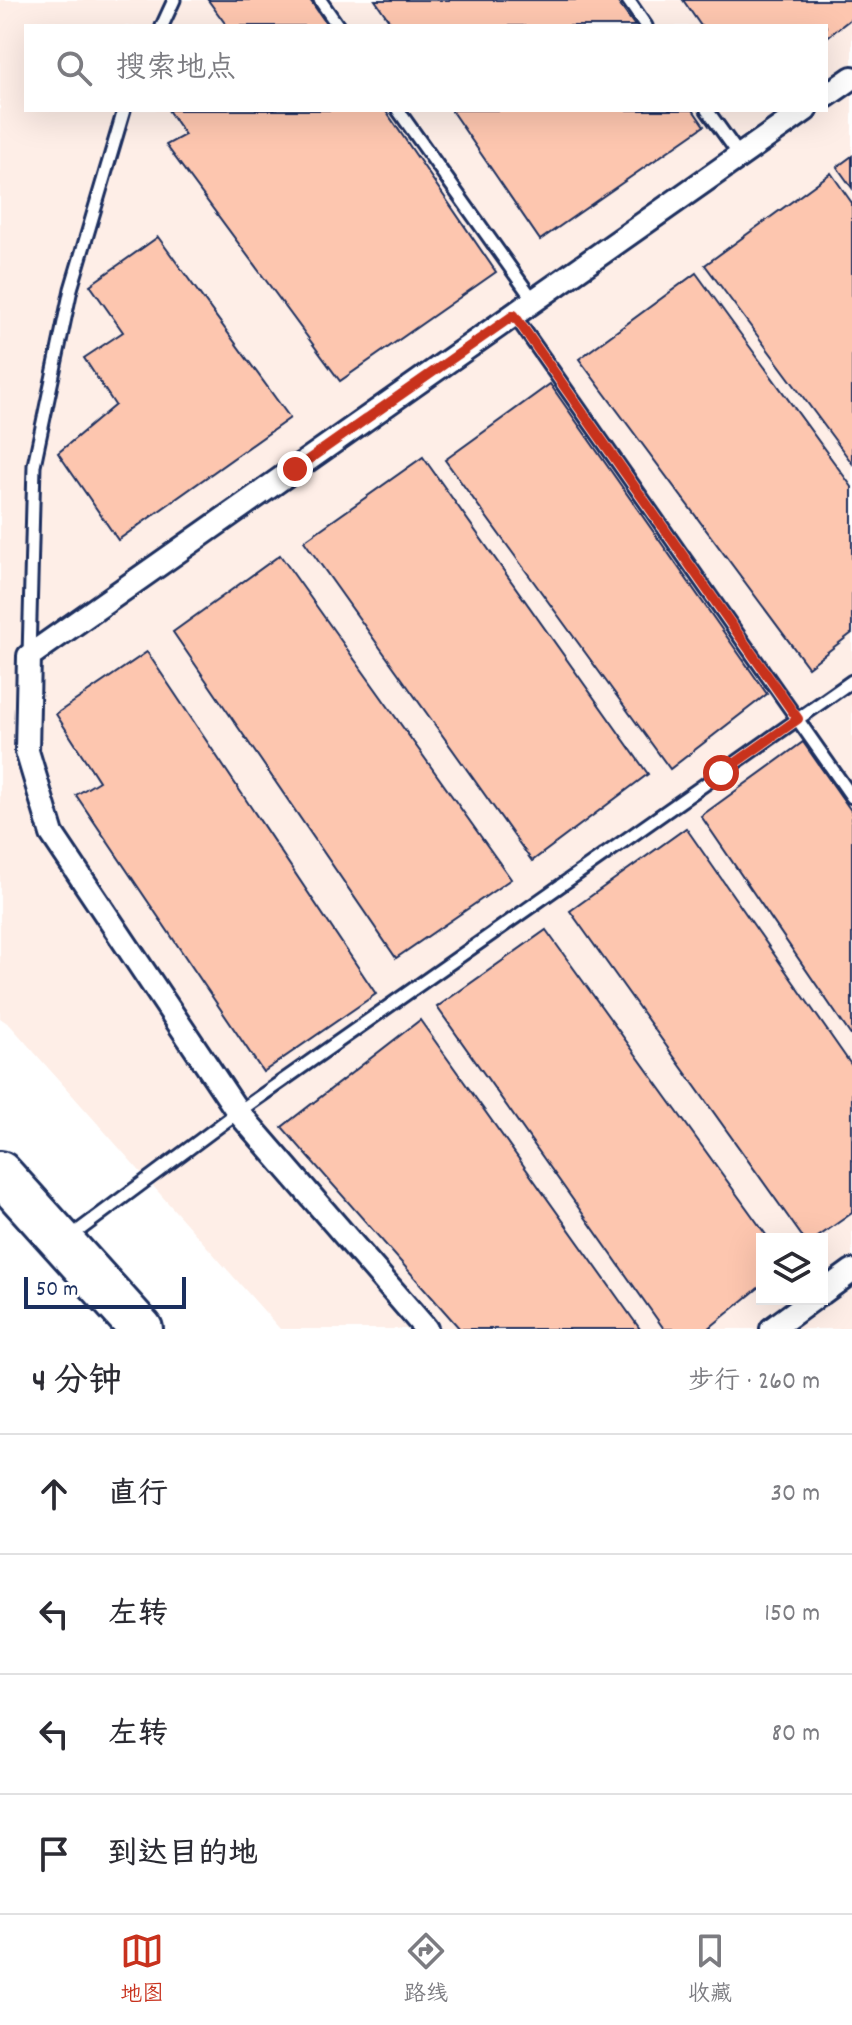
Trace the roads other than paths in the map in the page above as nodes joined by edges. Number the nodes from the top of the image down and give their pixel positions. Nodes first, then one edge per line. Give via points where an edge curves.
1 (174, 0) edge
2 (320, 0) edge
3 (628, 0) edge
4 (163, 24) edge
5 (337, 24) edge
6 (645, 24) edge
7 (852, 78) edge
8 (828, 95) edge
9 (123, 112) edge
10 (399, 112) edge
11 (708, 112) edge
12 (802, 112) edge
13 (740, 156) junction
14 (534, 301) junction
15 (514, 315) junction
16 (29, 656) junction
17 (852, 681) edge
18 (798, 719) junction
19 (852, 797) edge
20 (238, 1112) junction
21 (0, 1173) edge
22 (0, 1211) edge
23 (57, 1246) junction
24 (852, 1271) edge
25 (828, 1289) edge
26 (805, 1305) edge
27 (105, 1329) edge
28 (141, 1329) edge
29 (426, 1329) edge
30 (772, 1329) edge

1 - 4 lane
2 - 5 lane
3 - 6 lane
7 - 8 street
9 - 16 lane via 71,289 34,465
10 - 14 lane
11 - 13 lane
12 - 13 street
13 - 14 street
14 - 15 street
15 - 16 street
15 - 18 lane
16 - 20 street via 27,751 52,834
17 - 18 lane
18 - 19 lane
18 - 20 lane
20 - 23 lane
20 - 29 street
21 - 23 highway
22 - 27 highway
23 - 28 highway
24 - 25 street
26 - 30 street

